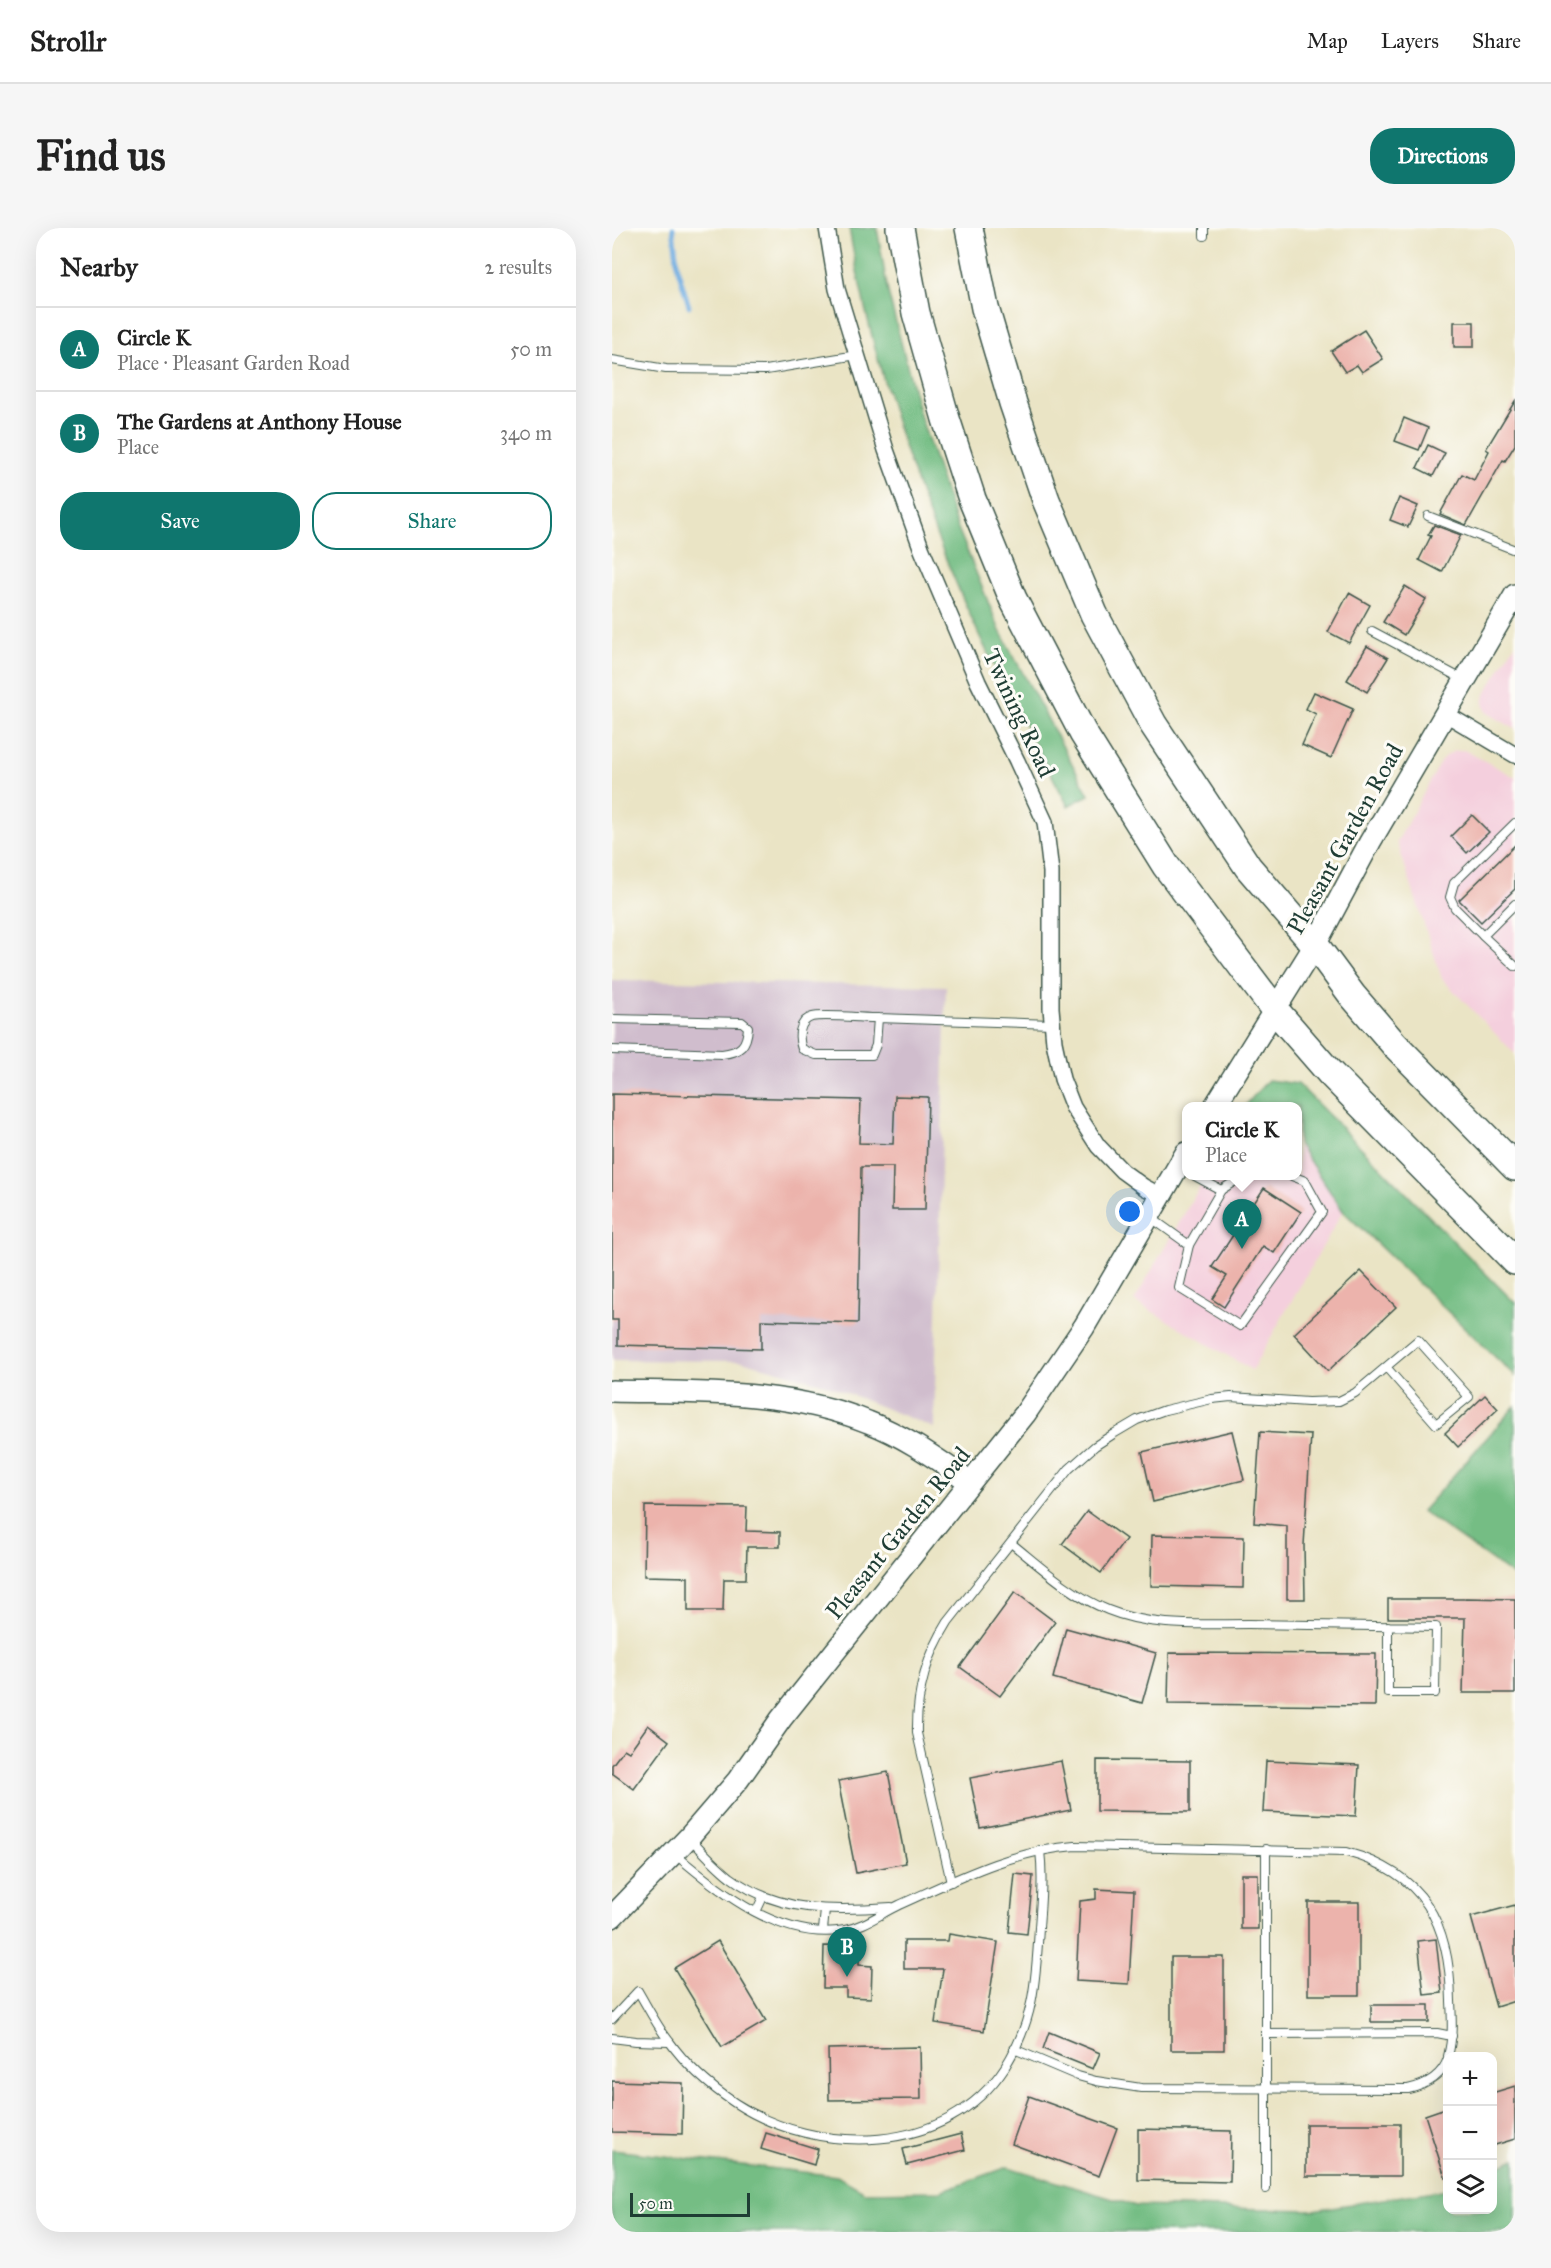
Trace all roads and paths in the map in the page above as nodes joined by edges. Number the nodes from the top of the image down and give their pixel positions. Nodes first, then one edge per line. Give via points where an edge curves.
1 (827, 228) edge
2 (900, 228) edge
3 (969, 228) edge
4 (857, 355) junction
5 (612, 360) edge
6 (1428, 516) dead end
7 (1515, 550) edge
8 (1515, 595) edge
9 (1372, 630) dead end
10 (1466, 680) junction
11 (1446, 714) junction
12 (1515, 755) edge
13 (1515, 823) edge
14 (1515, 904) edge
15 (1483, 936) junction
16 (1315, 945) junction
17 (1515, 966) edge
18 (1275, 1010) junction
19 (878, 1018) junction
20 (612, 1019) edge
21 (1052, 1024) junction
22 (612, 1050) edge
23 (1218, 1102) edge
24 (1515, 1167) edge
25 (1182, 1172) edge
26 (1207, 1180) edge
27 (1237, 1180) edge
28 (1302, 1180) edge
29 (1221, 1190) junction
30 (1161, 1196) junction
31 (1149, 1216) junction
32 (1189, 1245) junction
33 (1515, 1261) edge
34 (1386, 1367) junction
35 (612, 1391) edge
36 (970, 1482) junction
37 (1011, 1543) junction
38 (1388, 1626) junction
39 (689, 1837) junction
40 (1266, 1849) junction
41 (1040, 1850) junction
42 (674, 1853) junction
43 (951, 1882) junction
44 (763, 1897) junction
45 (896, 1907) junction
46 (825, 1910) junction
47 (756, 1912) junction
48 (612, 1917) edge
49 (823, 1930) junction
50 (612, 2019) edge
51 (1267, 2034) junction
52 (1452, 2036) junction
53 (612, 2038) edge
54 (669, 2042) junction
55 (1014, 2049) junction
56 (1449, 2052) edge
57 (1443, 2068) edge
58 (1267, 2089) junction
59 (1266, 2189) dead end

1 - 4 street, Twining Road via 837,289
2 - 18 highway via 916,313 946,419 972,499 1013,599 1083,733 1166,866
3 - 16 highway via 985,308 1013,403 1046,500 1094,614 1153,723 1248,867
4 - 5 lane via 766,370 666,369
4 - 21 street, Twining Road via 922,550 978,682 1045,822 1051,872
6 - 7 lane
8 - 10 main road, Pleasant Garden Road
9 - 10 lane
10 - 11 main road, Pleasant Garden Road
11 - 12 street
11 - 16 main road, Pleasant Garden Road
13 - 15 lane via 1454,883 1450,897 1455,908
14 - 15 lane
15 - 17 lane
16 - 18 main road, Pleasant Garden Road
16 - 24 highway via 1394,1044
18 - 23 main road, Pleasant Garden Road
18 - 33 highway via 1329,1072
19 - 19 lane via 813,1016 804,1021 798,1037 802,1049 816,1055 872,1055
19 - 21 lane
20 - 22 lane via 742,1023 748,1027 744,1046 736,1052
21 - 30 street, Twining Road via 1062,1079 1073,1107 1098,1146 1122,1171
25 - 30 main road, Pleasant Garden Road
26 - 29 lane
27 - 29 lane
28 - 32 lane via 1322,1212 1240,1326 1179,1288
29 - 32 lane
30 - 31 main road, Pleasant Garden Road
31 - 32 lane
31 - 36 main road, Pleasant Garden Road via 1084,1327 1032,1404
34 - 34 lane via 1418,1340 1469,1397 1436,1424
34 - 37 lane via 1339,1401 1231,1397 1165,1410 1137,1420 1095,1446 1070,1469
35 - 36 main road via 744,1394 812,1404 870,1422
36 - 39 main road, Pleasant Garden Road via 781,1719 738,1780
37 - 38 lane via 1087,1600 1132,1618 1161,1622
37 - 43 lane via 948,1622 929,1658 919,1695 920,1751
38 - 38 lane via 1436,1627 1435,1693 1388,1693
39 - 42 main road, Pleasant Garden Road
39 - 44 lane via 728,1875
40 - 41 lane via 1075,1846
40 - 51 lane
40 - 52 lane via 1346,1852 1381,1864 1409,1882 1430,1909 1445,1944
41 - 43 lane via 1014,1856
41 - 55 lane via 1035,1990
42 - 47 lane via 712,1886
42 - 48 main road, Pleasant Garden Road
43 - 45 lane
44 - 46 lane
44 - 47 lane
45 - 46 lane
45 - 49 lane via 860,1926
46 - 49 lane
47 - 49 lane via 783,1924
50 - 54 lane via 638,1991
51 - 52 lane
51 - 58 lane
52 - 56 lane
53 - 54 lane
54 - 55 lane via 704,2079 758,2116 819,2136 854,2140 907,2134 931,2128 956,2115 992,2083
55 - 58 lane via 1096,2081 1163,2089
57 - 58 lane via 1430,2081 1408,2089
58 - 59 lane

